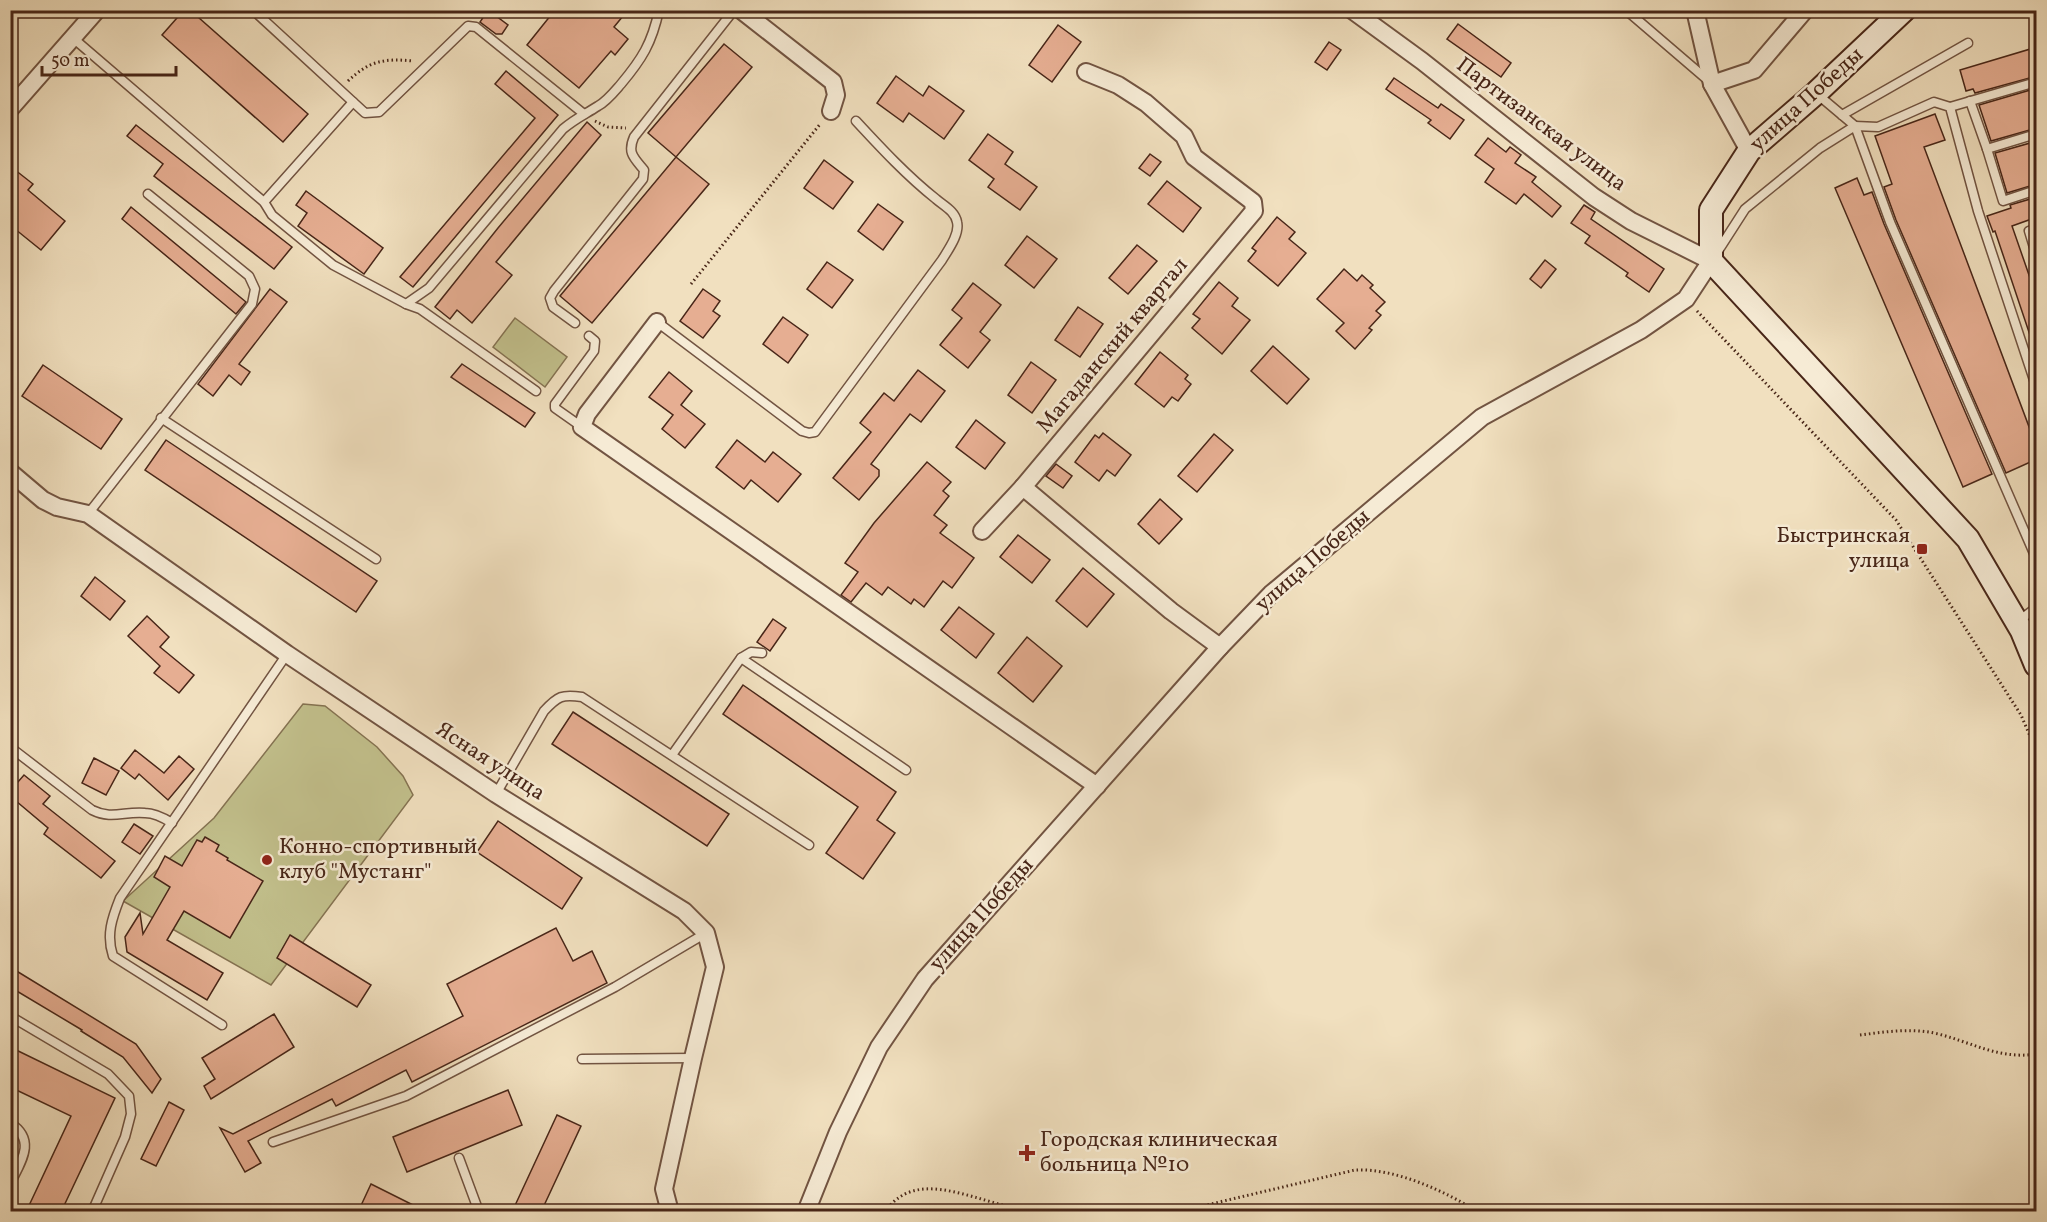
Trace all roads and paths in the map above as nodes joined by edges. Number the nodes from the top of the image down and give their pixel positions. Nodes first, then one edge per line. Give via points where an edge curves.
1 (97, 10) edge
2 (253, 10) edge
3 (659, 10) edge
4 (734, 10) edge
5 (741, 10) edge
6 (1352, 10) edge
7 (1626, 10) edge
8 (1695, 10) edge
9 (1805, 10) edge
10 (1904, 10) edge
11 (73, 38) junction
12 (1968, 43) dead end
13 (429, 62) junction
14 (1086, 72) dead end
15 (2037, 82) edge
16 (1712, 84) junction
17 (339, 89) junction
18 (1816, 93) junction
19 (1970, 101) junction
20 (353, 102) junction
21 (1950, 107) junction
22 (10, 109) edge
23 (831, 111) joint
24 (584, 114) junction
25 (1842, 114) junction
26 (856, 122) dead end
27 (1855, 126) junction
28 (624, 128) dead end
29 (2037, 134) edge
30 (1987, 149) junction
31 (1749, 151) junction
32 (2037, 190) edge
33 (148, 194) dead end
34 (264, 202) junction
35 (2037, 228) edge
36 (2037, 254) edge
37 (1711, 261) junction
38 (691, 284) dead end
39 (1686, 299) junction
40 (406, 304) junction
41 (657, 322) joint
42 (574, 323) dead end
43 (589, 336) dead end
44 (2037, 386) edge
45 (536, 391) dead end
46 (161, 418) junction
47 (582, 427) junction
48 (10, 472) edge
49 (1023, 488) junction
50 (88, 514) junction
51 (981, 531) dead end
52 (2037, 558) edge
53 (376, 559) dead end
54 (2037, 608) edge
55 (2017, 622) junction
56 (1221, 647) junction
57 (762, 653) dead end
58 (287, 654) junction
59 (741, 658) junction
60 (2037, 665) edge
61 (10, 747) edge
62 (2037, 750) edge
63 (672, 755) junction
64 (906, 770) dead end
65 (1096, 786) junction
66 (496, 794) junction
67 (172, 823) junction
68 (809, 845) dead end
69 (706, 933) junction
70 (10, 1016) edge
71 (222, 1025) dead end
72 (1860, 1035) dead end
73 (2037, 1054) edge
74 (693, 1058) junction
75 (582, 1059) dead end
76 (10, 1123) edge
77 (273, 1142) dead end
78 (459, 1158) dead end
79 (10, 1184) edge
80 (92, 1212) edge
81 (479, 1212) edge
82 (670, 1212) edge
83 (806, 1212) edge
84 (885, 1212) edge
85 (1027, 1212) edge
86 (1177, 1212) edge
87 (1478, 1212) edge

1 - 11 street
2 - 17 lane
3 - 24 lane via 639,64 610,96
4 - 42 lane via 640,128 630,151 645,172 643,179 550,298 550,303
5 - 23 street via 833,82 836,95
6 - 37 street, Партизанская улица via 1594,197
7 - 16 lane
8 - 16 street
9 - 16 street via 1754,70
10 - 18 street, улица Победы
11 - 22 street
11 - 34 lane
12 - 25 lane
13 - 17 path via 389,59 372,64
13 - 20 lane via 379,112 365,113
13 - 24 lane via 468,26 476,27
14 - 49 street, Магаданский квартал via 1118,86 1167,120 1184,136 1194,157 1253,202 1254,211
15 - 19 lane
16 - 31 street
17 - 20 lane
18 - 25 lane
18 - 31 street, улица Победы
19 - 21 lane
19 - 30 lane
20 - 34 lane
21 - 27 lane via 1934,102 1878,127
21 - 44 lane via 1978,212
23 - 38 path
24 - 28 path via 608,127
24 - 40 lane via 563,129 429,288
25 - 27 lane
26 - 41 lane via 953,213 958,223 942,260 815,432 802,431
27 - 37 lane via 1820,148 1745,209
27 - 52 lane via 1890,222
29 - 30 lane
30 - 32 lane via 2003,201
31 - 37 street, улица Победы via 1711,210
33 - 46 lane via 249,276 255,289 252,304
34 - 40 lane via 272,215 333,265
35 - 36 lane via 2029,231
37 - 39 street, улица Победы
37 - 55 street via 1968,539
39 - 56 street, улица Победы via 1641,330 1482,417 1271,594
39 - 62 path via 1896,520 2021,715
40 - 45 lane via 420,309
41 - 47 street via 586,414
43 - 47 lane via 595,341 594,351 555,404 555,408
46 - 50 lane
46 - 53 lane
47 - 65 street
48 - 50 street, Ясная улица via 43,500
49 - 51 street, Магаданский квартал
49 - 56 street via 1171,611
50 - 58 street, Ясная улица
54 - 55 lane
55 - 60 street
56 - 65 street, улица Победы
57 - 59 lane via 751,652
58 - 66 street, Ясная улица
58 - 67 lane
59 - 63 lane
59 - 64 lane
61 - 67 lane via 92,810 111,816 145,813
63 - 66 lane via 582,697 566,695 555,699 544,711
63 - 68 lane
65 - 83 street, улица Победы via 918,989 879,1047 838,1132
66 - 69 street, Ясная улица via 684,911
67 - 71 lane via 120,898 108,943 113,956
69 - 74 street via 715,967
69 - 77 lane via 615,987 406,1096
70 - 80 lane via 108,1074 129,1096 131,1114 125,1137
72 - 73 path via 1930,1033 2012,1056
74 - 75 lane
74 - 82 street via 664,1189
76 - 79 lane via 20,1130 26,1143
78 - 81 lane
84 - 85 path via 901,1196 924,1188 943,1189
86 - 87 path via 1355,1170 1372,1170 1436,1190

